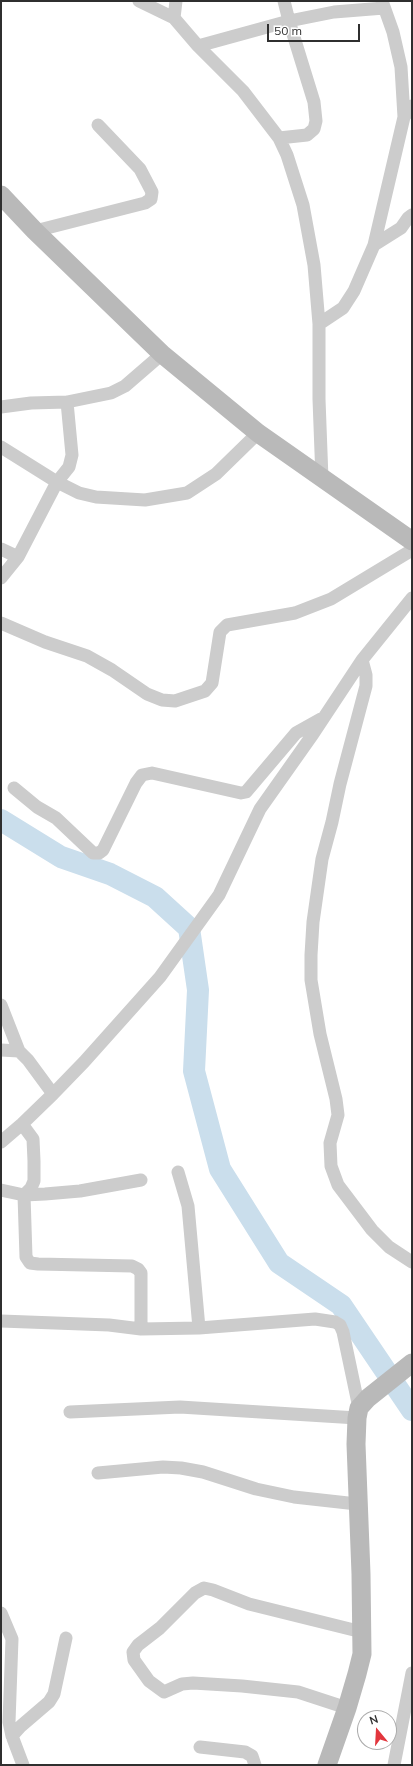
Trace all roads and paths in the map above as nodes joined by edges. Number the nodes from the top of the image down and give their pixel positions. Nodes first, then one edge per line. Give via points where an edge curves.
1 (139, 1) edge
2 (176, 1) edge
3 (284, 1) edge
4 (383, 4) edge
5 (174, 18) junction
6 (289, 21) junction
7 (198, 46) junction
8 (412, 106) edge
9 (404, 117) junction
10 (98, 125) dead end
11 (280, 138) junction
12 (1, 195) edge
13 (412, 215) edge
14 (35, 231) junction
15 (374, 245) junction
16 (319, 324) junction
17 (162, 354) junction
18 (67, 402) junction
19 (1, 407) edge
20 (258, 433) junction
21 (1, 447) edge
22 (322, 479) junction
23 (57, 482) junction
24 (412, 541) edge
25 (1, 549) edge
26 (412, 550) edge
27 (18, 557) junction
28 (1, 578) edge
29 (412, 598) edge
30 (1, 622) edge
31 (362, 660) junction
32 (325, 717) junction
33 (14, 788) dead end
34 (1, 1005) edge
35 (1, 1050) edge
36 (19, 1051) junction
37 (53, 1094) junction
38 (22, 1124) junction
39 (1, 1142) edge
40 (178, 1172) dead end
41 (141, 1180) dead end
42 (1, 1190) edge
43 (24, 1195) junction
44 (411, 1259) edge
45 (1, 1321) edge
46 (199, 1328) junction
47 (141, 1329) junction
48 (408, 1366) edge
49 (70, 1412) dead end
50 (358, 1413) junction
51 (98, 1473) dead end
52 (357, 1504) junction
53 (1, 1613) edge
54 (362, 1632) junction
55 (66, 1638) dead end
56 (412, 1673) edge
57 (347, 1708) junction
58 (12, 1736) junction
59 (200, 1747) dead end
60 (23, 1765) edge
61 (255, 1765) edge
62 (327, 1765) edge
63 (394, 1765) edge

1 - 5 street
2 - 5 street
3 - 6 street
4 - 6 street
4 - 9 street via 401,67
5 - 7 street
6 - 7 street
6 - 11 street via 314,102 316,121 314,129 307,135
7 - 11 street via 244,91
8 - 9 street
9 - 15 street
10 - 14 street via 140,169 152,192 151,199
11 - 16 street via 303,205 314,264
12 - 14 main road
13 - 15 street via 401,228
14 - 17 main road
15 - 16 street via 354,291 343,308
16 - 22 street
17 - 18 street via 124,386 111,393
17 - 20 main road
18 - 19 street
18 - 23 street via 72,455 69,467
20 - 22 main road
20 - 23 street via 216,474 187,492 145,500 96,497 79,493
21 - 23 street
22 - 24 main road
23 - 27 street
25 - 27 street
26 - 30 street via 331,599 295,613 227,625 220,632 212,683 205,691 175,701 162,700 147,694 87,656 45,642
27 - 28 street
29 - 31 street
31 - 32 street
31 - 44 street via 366,686 322,859 312,922 311,980 338,1115 330,1143 330,1166 338,1185 372,1230 388,1247
32 - 33 street via 296,733 246,792 152,773 142,775 99,854 93,853 56,818 37,807
32 - 37 street via 260,809 219,895 160,977
34 - 36 street
35 - 36 street
36 - 37 street
37 - 38 street
38 - 39 street
38 - 43 street via 32,1140 34,1161 34,1181
40 - 46 street via 188,1206
41 - 43 street via 80,1192
42 - 43 street
43 - 47 street via 26,1257 30,1263 132,1266 138,1269 141,1273
45 - 47 street via 109,1325
46 - 47 street
46 - 50 street via 315,1319 335,1322 340,1325 343,1332
48 - 50 main road via 368,1398
49 - 50 street via 180,1407
50 - 52 main road
51 - 52 street via 163,1467 181,1468 294,1498
52 - 54 main road
53 - 58 street via 12,1638 9,1722
54 - 57 main road via 362,1654
54 - 57 street via 249,1604 204,1588 195,1593 133,1652 134,1660 149,1681 164,1692 182,1684 193,1683 242,1686 298,1692
55 - 58 street via 54,1694 49,1702
56 - 63 street
57 - 62 main road
58 - 60 street
59 - 61 street via 245,1752 252,1756

